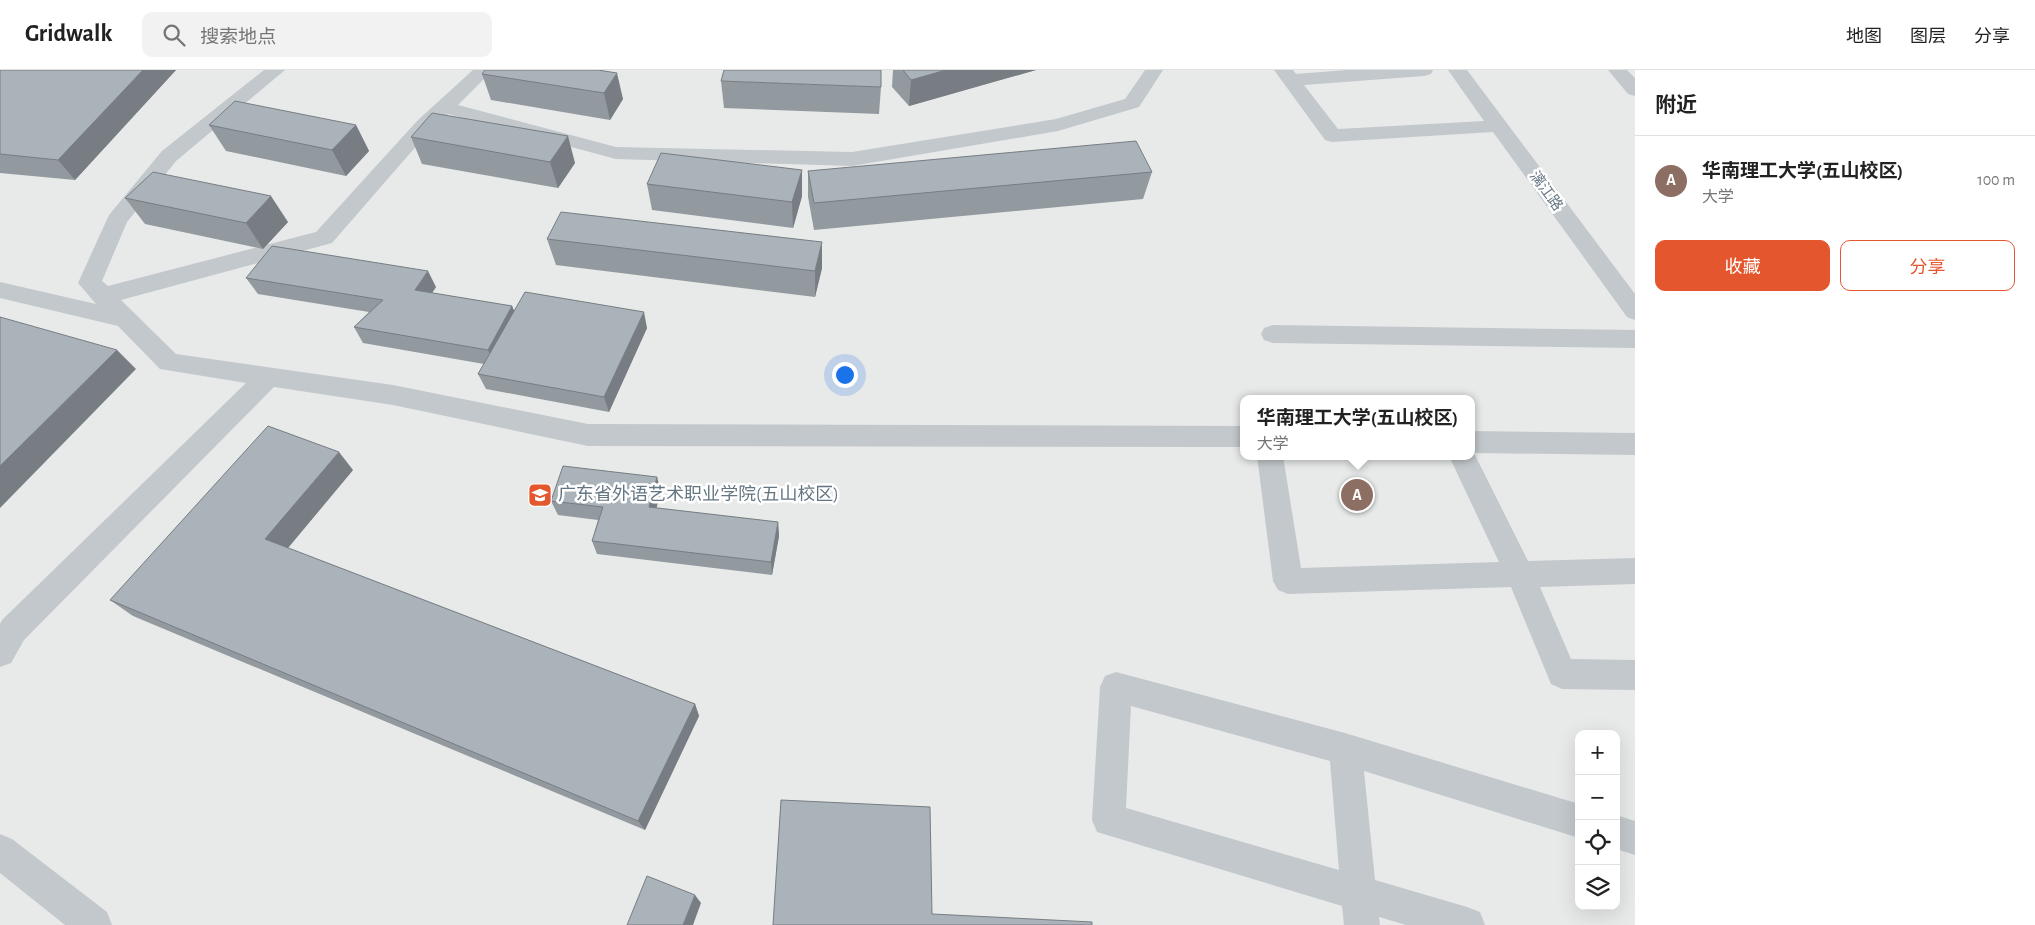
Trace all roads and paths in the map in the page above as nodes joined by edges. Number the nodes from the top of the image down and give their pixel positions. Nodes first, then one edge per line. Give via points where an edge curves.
1 (276, 70) edge
2 (484, 70) edge
3 (1154, 70) edge
4 (1424, 70) edge
5 (1456, 70) edge
6 (1617, 70) edge
7 (1286, 75) edge
8 (1635, 90) edge
9 (444, 107) junction
10 (1498, 126) junction
11 (0, 290) edge
12 (103, 296) junction
13 (1635, 311) edge
14 (126, 319) junction
15 (1273, 334) dead end
16 (1635, 339) edge
17 (268, 377) junction
18 (1240, 437) edge
19 (1475, 442) edge
20 (1635, 444) edge
21 (1271, 460) edge
22 (1464, 460) edge
23 (1635, 572) edge
24 (1520, 575) junction
25 (0, 653) edge
26 (1635, 675) edge
27 (1345, 749) junction
28 (1576, 820) edge
29 (1620, 833) edge
30 (1635, 838) edge
31 (0, 851) edge
32 (1361, 910) edge
33 (94, 925) edge
34 (1467, 925) edge

1 - 12 street via 169,156 117,220 90,282
2 - 9 street
3 - 9 street via 1132,103 1058,125 852,159 616,153
4 - 7 street
5 - 10 street, 漓江路
6 - 8 street
7 - 10 street via 1332,136
9 - 12 street via 425,124 324,238
10 - 13 street, 漓江路
11 - 14 street
12 - 14 street
14 - 17 street via 169,362
15 - 16 street
17 - 18 street via 393,395 588,435
17 - 25 street via 13,630
19 - 20 street
21 - 24 street via 1288,581
22 - 24 street
23 - 24 street
24 - 26 street via 1562,674
27 - 28 street
27 - 32 street
27 - 32 street via 1116,687 1108,820
29 - 30 street
31 - 33 street
32 - 34 street

